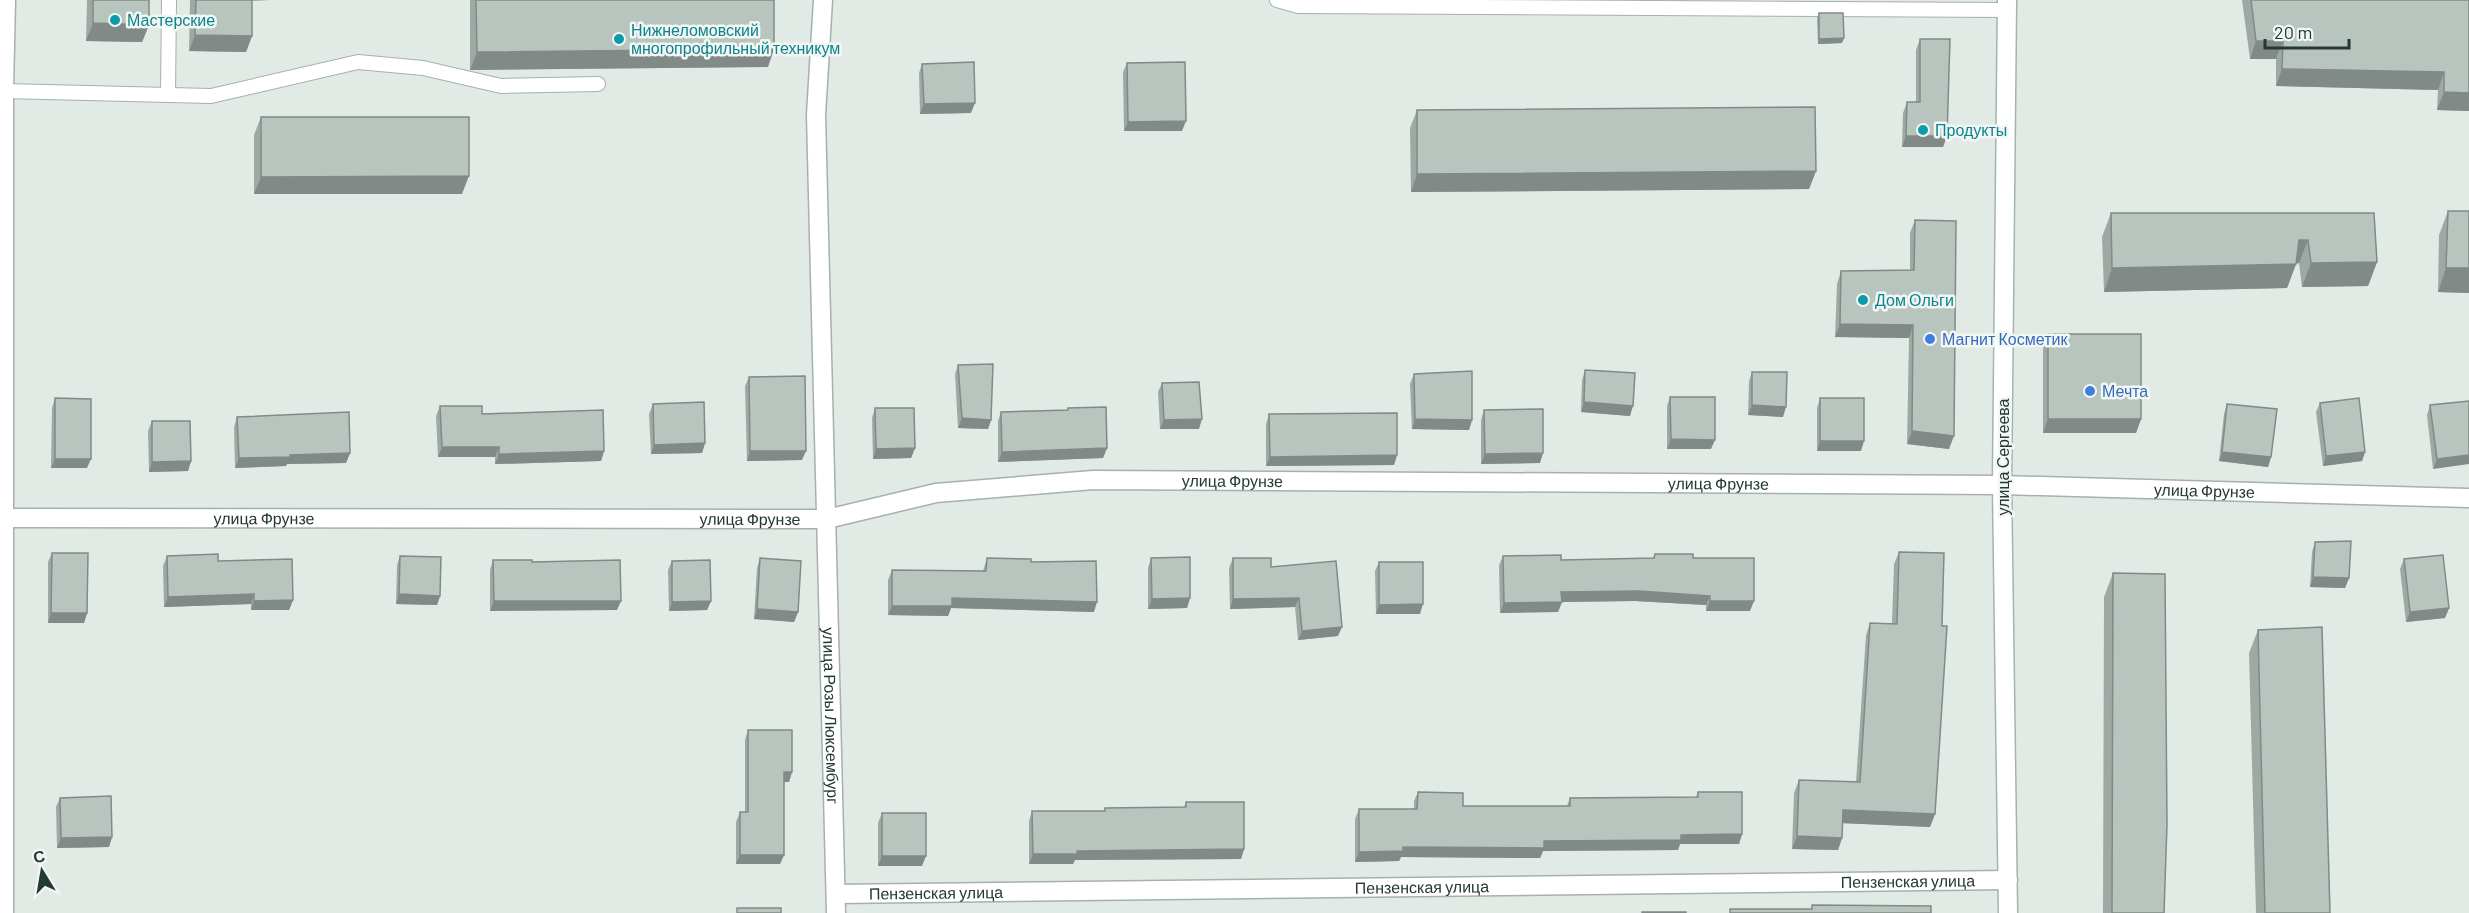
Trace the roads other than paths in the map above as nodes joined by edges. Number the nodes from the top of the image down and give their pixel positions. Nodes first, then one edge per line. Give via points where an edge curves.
1 (6, 0) edge
2 (169, 0) edge
3 (823, 0) edge
4 (1277, 0) edge
5 (1794, 4) edge
6 (2007, 5) edge
7 (598, 84) dead end
8 (4, 91) junction
9 (168, 95) junction
10 (2002, 485) junction
11 (2469, 498) edge
12 (2, 518) edge
13 (827, 519) junction
14 (2008, 880) junction
15 (836, 894) junction
16 (4, 913) edge
17 (836, 913) edge
18 (2008, 913) edge

1 - 8 street
2 - 9 lane
3 - 13 street, улица Розы Люксембург via 816,115
4 - 5 lane via 1298,6
5 - 6 lane
6 - 10 street, улица Сергеева
7 - 9 lane via 501,86 423,68 358,62 211,96
8 - 9 lane
8 - 12 street
10 - 11 street, улица Фрунзе
10 - 13 street, улица Фрунзе via 1093,480 936,493
10 - 14 street, улица Сергеева
12 - 13 street, улица Фрунзе
12 - 16 street
13 - 15 street, улица Розы Люксембург
14 - 15 street, Пензенская улица
14 - 18 street, улица Сергеева
15 - 17 street, улица Розы Люксембург

